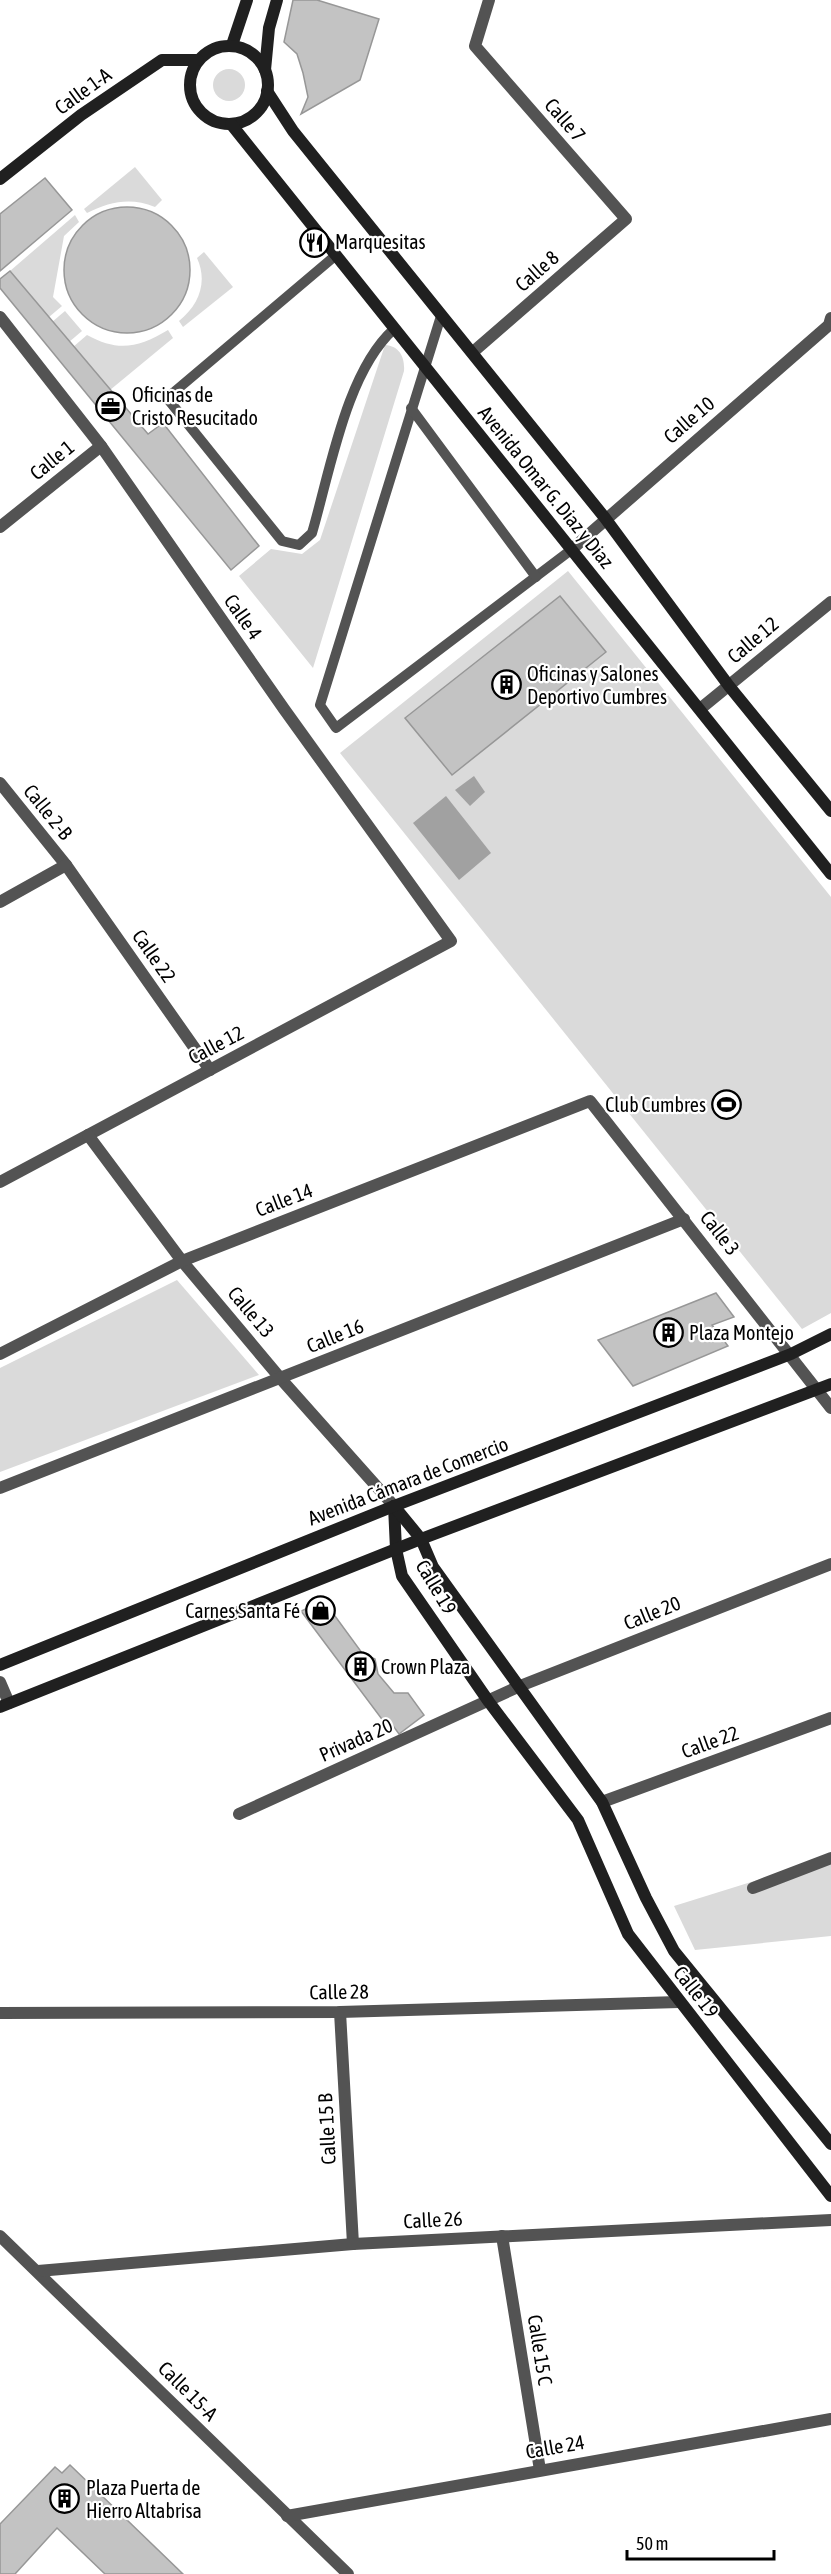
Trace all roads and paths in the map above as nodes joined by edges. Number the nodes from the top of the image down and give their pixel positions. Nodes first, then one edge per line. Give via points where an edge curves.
1 (247, 0) edge
2 (277, 0) edge
3 (489, 0) edge
4 (232, 45) junction
5 (198, 60) junction
6 (265, 70) junction
7 (267, 91) junction
8 (231, 124) junction
9 (0, 180) edge
10 (626, 219) joint
11 (335, 256) junction
12 (441, 316) junction
13 (0, 317) edge
14 (831, 318) edge
15 (394, 329) junction
16 (473, 352) junction
17 (424, 366) junction
18 (411, 408) junction
19 (101, 446) junction
20 (605, 518) junction
21 (0, 527) edge
22 (571, 550) junction
23 (536, 577) junction
24 (831, 602) edge
25 (729, 686) junction
26 (700, 709) junction
27 (0, 783) edge
28 (831, 812) edge
29 (66, 865) junction
30 (831, 874) edge
31 (0, 902) edge
32 (451, 941) joint
33 (210, 1070) junction
34 (590, 1101) joint
35 (88, 1135) junction
36 (0, 1182) edge
37 (684, 1219) junction
38 (182, 1261) junction
39 (831, 1335) edge
40 (0, 1354) edge
41 (791, 1354) junction
42 (281, 1379) junction
43 (831, 1384) edge
44 (818, 1391) junction
45 (831, 1408) edge
46 (0, 1488) edge
47 (394, 1506) junction
48 (421, 1539) junction
49 (396, 1549) junction
50 (831, 1564) edge
51 (0, 1665) edge
52 (0, 1682) edge
53 (520, 1686) junction
54 (489, 1702) junction
55 (5, 1705) edge
56 (831, 1719) edge
57 (602, 1802) junction
58 (239, 1814) dead end
59 (831, 1858) edge
60 (753, 1888) dead end
61 (679, 2002) junction
62 (340, 2012) junction
63 (0, 2013) edge
64 (831, 2144) edge
65 (831, 2196) edge
66 (831, 2220) edge
67 (0, 2236) edge
68 (502, 2236) junction
69 (353, 2244) junction
70 (38, 2271) junction
71 (831, 2419) edge
72 (540, 2470) junction
73 (287, 2516) junction
74 (348, 2574) edge

1 - 4 street
2 - 6 street via 269,28
3 - 10 street, Calle 7 via 475,46
4 - 5 street via 213,48
4 - 6 street via 258,57
5 - 8 street via 190,77 193,100 208,118
5 - 9 street, Calle 1-A via 162,60 81,115
6 - 7 street
7 - 8 street via 255,114
7 - 12 street, Avenida Omar G. Diaz y Diaz via 293,131
8 - 11 street, Avenida Omar G. Diaz y Diaz
10 - 16 street, Calle 8
11 - 15 street, Avenida Omar G. Diaz y Diaz
11 - 15 lane via 167,398 282,541 299,545 312,533 354,387 378,343
12 - 16 street, Avenida Omar G. Diaz y Diaz
12 - 17 lane
13 - 19 street, Calle 4
14 - 20 street, Calle 10 via 829,325
15 - 17 street, Avenida Omar G. Diaz y Diaz
16 - 20 street, Avenida Omar G. Diaz y Diaz
17 - 18 lane
17 - 22 street, Avenida Omar G. Diaz y Diaz
18 - 23 lane
18 - 23 lane via 320,705 336,728
19 - 21 street, Calle 1
19 - 32 street, Calle 4
20 - 22 street, Calle 10
20 - 25 street, Avenida Omar G. Diaz y Diaz
22 - 23 lane
22 - 26 street, Avenida Omar G. Diaz y Diaz
24 - 25 street, Calle 12
25 - 26 street, Calle 12
25 - 28 street, Avenida Omar G. Diaz y Diaz
26 - 30 street, Avenida Omar G. Diaz y Diaz
27 - 29 street, Calle 2-B
29 - 31 street
29 - 33 street, Calle 22
32 - 33 street, Calle 12
33 - 35 street, Calle 12
34 - 37 street, Calle 3
34 - 38 street, Calle 14
35 - 36 street, Calle 12
35 - 38 street, Calle 13
37 - 41 street, Calle 3
37 - 42 street, Calle 16
38 - 40 street, Calle 14
38 - 42 street, Calle 13
39 - 41 street, Avenida Cámara de Comercio
41 - 44 street, Calle 3
41 - 47 street, Avenida Cámara de Comercio
42 - 46 street, Calle 16
42 - 47 street, Calle 13
43 - 44 street
44 - 45 street, Calle 3
44 - 48 street
47 - 48 street, Calle 19
47 - 49 street, Calle 19
47 - 51 street, Avenida Cámara de Comercio
48 - 49 street
48 - 53 street, Calle 19 via 433,1567
49 - 54 street, Calle 19 via 402,1576
49 - 55 street
50 - 53 street, Calle 20
52 - 55 street
53 - 54 street, Calle 20
53 - 57 street, Calle 19
54 - 58 street, Privada 20
54 - 61 street, Calle 19 via 578,1820 628,1934
56 - 57 street, Calle 22
57 - 64 street, Calle 19 via 674,1951
59 - 60 street
61 - 62 street, Calle 28
61 - 65 street, Calle 19
62 - 63 street, Calle 28
62 - 69 street, Calle 15 B
66 - 68 street, Calle 26
67 - 70 street, Calle 15-A
68 - 69 street, Calle 26
68 - 72 street, Calle 15 C
69 - 70 street, Calle 26
70 - 73 street, Calle 15-A
71 - 72 street, Calle 24
72 - 73 street, Calle 24
73 - 74 street, Calle 15-A

